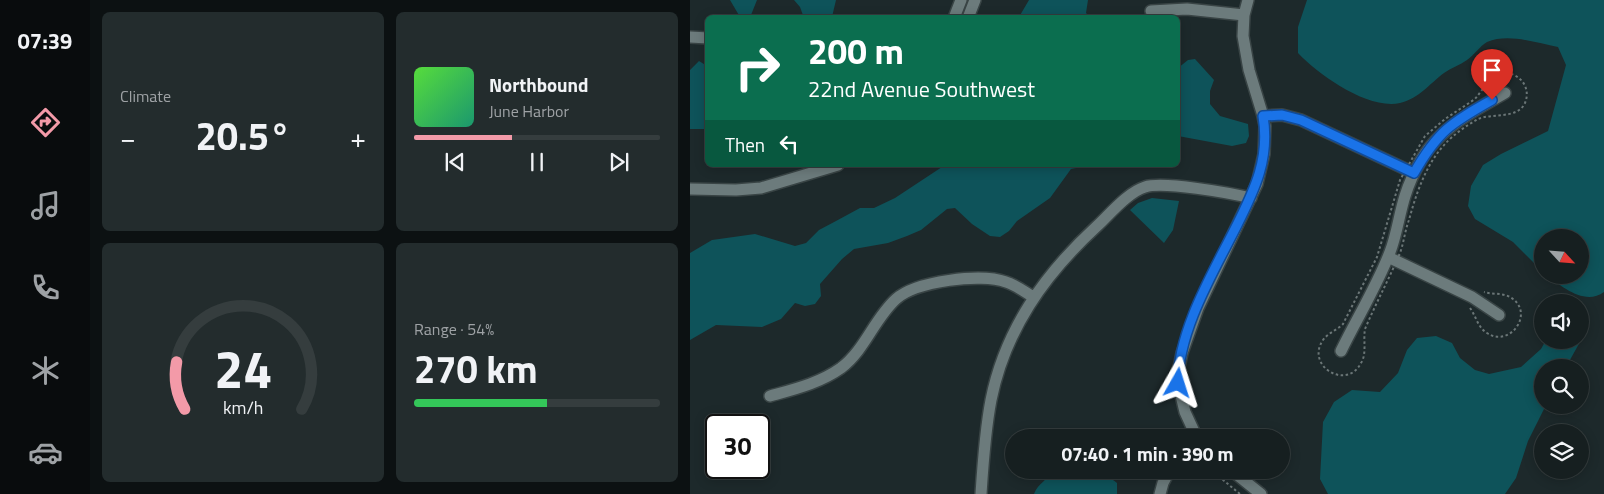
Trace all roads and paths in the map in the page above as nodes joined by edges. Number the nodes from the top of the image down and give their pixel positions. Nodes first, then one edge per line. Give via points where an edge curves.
1 (961, 0) edge
2 (975, 0) edge
3 (1248, 0) edge
4 (1151, 11) dead end
5 (955, 15) edge
6 (969, 15) edge
7 (1244, 15) junction
8 (690, 37) edge
9 (705, 38) edge
10 (1505, 93) dead end
11 (1263, 116) junction
12 (1411, 159) dead end
13 (831, 167) edge
14 (1414, 173) junction
15 (690, 189) edge
16 (1251, 198) junction
17 (1400, 252) dead end
18 (1388, 257) junction
19 (1033, 298) junction
20 (1499, 315) dead end
21 (1341, 352) dead end
22 (770, 396) dead end
23 (1193, 429) edge
24 (1165, 479) edge
25 (1222, 479) edge
26 (1242, 479) edge
27 (980, 494) edge
28 (1160, 494) edge
29 (1240, 494) edge
30 (1261, 494) edge

1 - 5 street
2 - 6 street
3 - 7 street
4 - 7 street via 1187,9
7 - 11 street via 1246,56
8 - 9 street
10 - 14 street via 1443,131
11 - 14 street via 1282,115 1301,120
11 - 16 street via 1264,154
12 - 17 path via 1425,136 1476,99 1492,77 1510,72 1522,80 1526,99 1521,108 1507,115 1477,120 1444,144 1421,184
13 - 15 street via 761,188
14 - 18 street
16 - 19 street via 1183,188 1154,186 1140,190 1071,251
16 - 23 street via 1198,308 1182,353 1178,383
18 - 20 street via 1472,297
18 - 21 street
19 - 22 street via 1007,282 987,278 939,282 912,289 896,299 841,368 808,385
19 - 27 street via 1011,339 991,398
24 - 28 street
25 - 29 path
26 - 30 street

